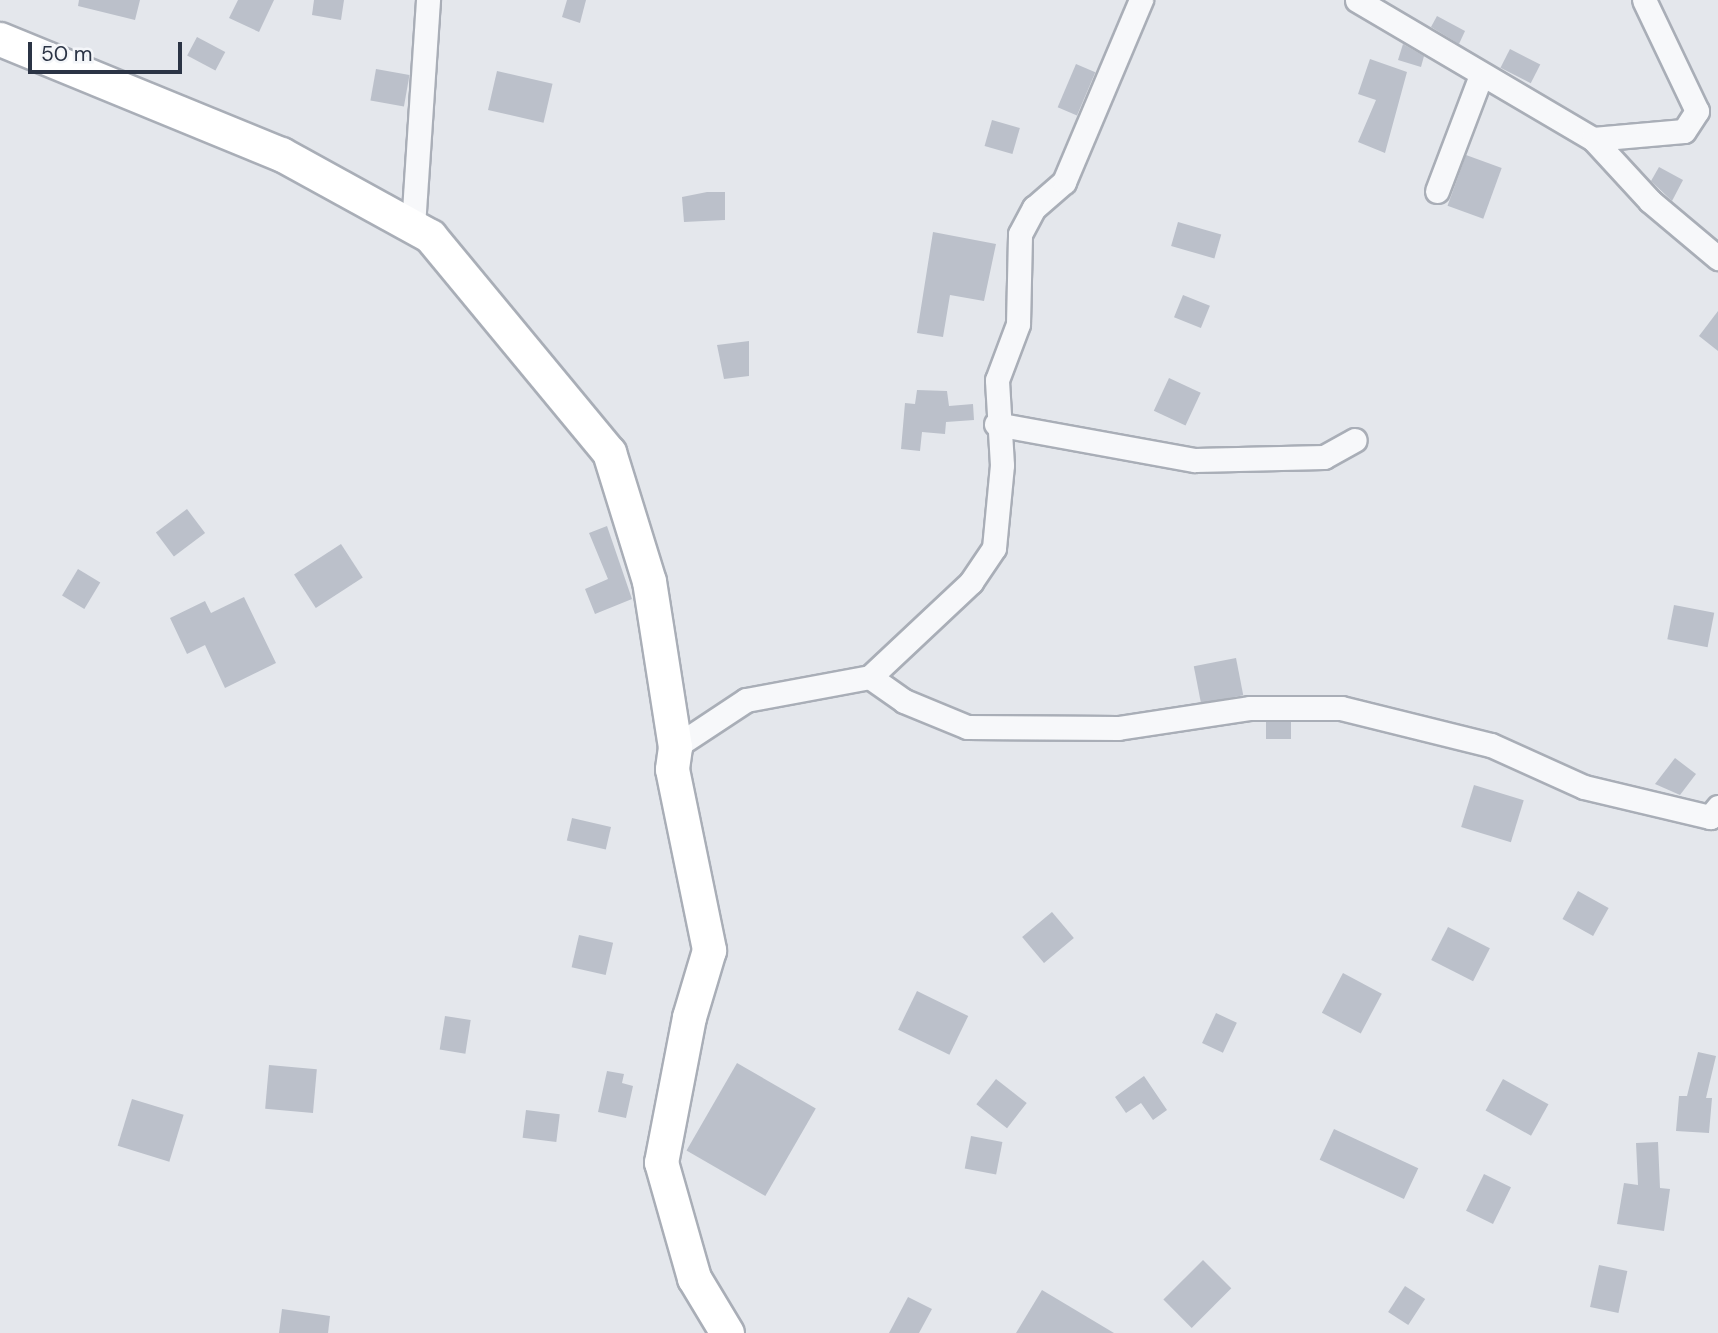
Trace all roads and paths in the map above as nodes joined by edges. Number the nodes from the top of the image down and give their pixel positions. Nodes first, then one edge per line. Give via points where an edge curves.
1 (428, 0) edge
2 (1141, 0) edge
3 (1357, 0) edge
4 (1644, 0) edge
5 (0, 40) edge
6 (1481, 75) junction
7 (1593, 139) junction
8 (1437, 191) dead end
9 (413, 226) junction
10 (1718, 258) edge
11 (996, 424) junction
12 (1356, 440) dead end
13 (870, 677) junction
14 (675, 747) junction
15 (1718, 807) edge
16 (727, 1333) edge

1 - 9 street
2 - 11 street via 1064,182 1034,208 1020,234 1018,324 997,380
3 - 6 street
4 - 7 street via 1697,111 1684,131
5 - 9 street via 281,154
6 - 7 street
6 - 8 street
7 - 10 street via 1650,201
9 - 14 street via 430,236 609,452 649,582
11 - 12 street via 1195,460 1324,457
11 - 13 street via 1002,465 994,548 971,582
13 - 14 street via 746,700
13 - 15 street via 904,701 967,727 1118,728 1250,708 1341,709 1491,745 1584,787 1710,817
14 - 16 street via 672,769 709,950 689,1017 661,1162 694,1278

